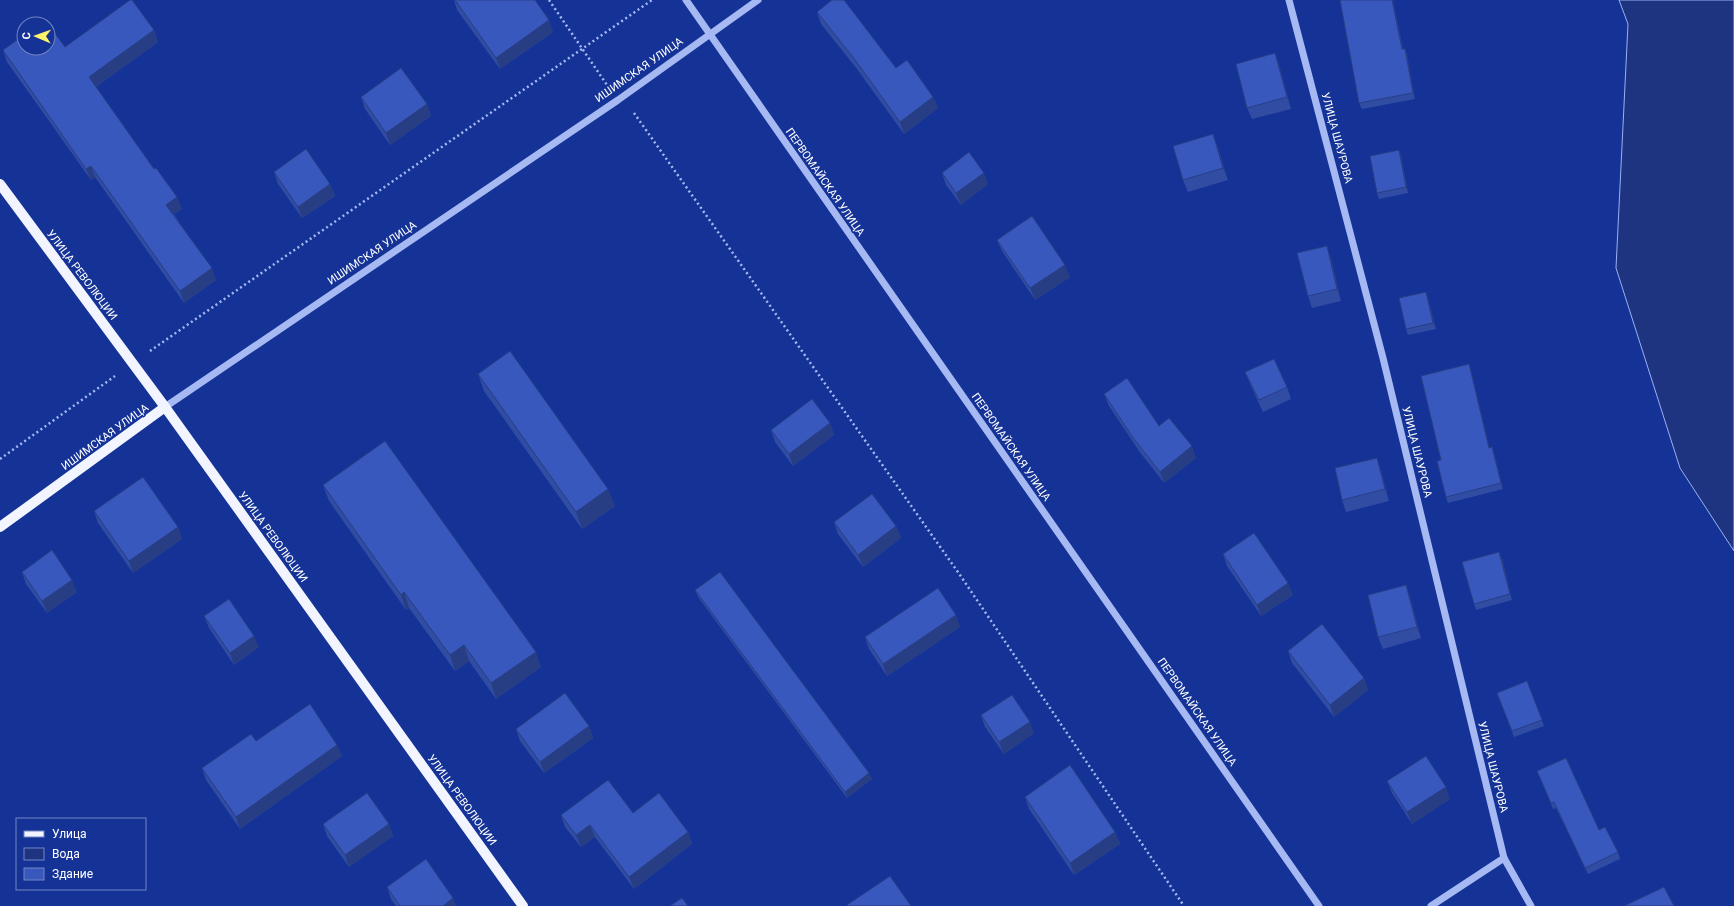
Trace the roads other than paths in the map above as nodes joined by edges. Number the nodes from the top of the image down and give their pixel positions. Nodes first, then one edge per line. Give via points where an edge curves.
1 (686, 0) edge
2 (758, 0) edge
3 (1289, 0) edge
4 (710, 35) junction
5 (0, 184) edge
6 (165, 407) junction
7 (0, 527) edge
8 (1504, 858) junction
9 (523, 906) edge
10 (1319, 906) edge
11 (1431, 906) edge
12 (1531, 906) edge

1 - 4 street, ПЕРВОМАЙСКАЯ УЛИЦА
2 - 4 street, ИШИМСКАЯ УЛИЦА
3 - 8 street, УЛИЦА ШАУРОВА via 1383,358
4 - 6 street, ИШИМСКАЯ УЛИЦА
4 - 10 street, ПЕРВОМАЙСКАЯ УЛИЦА
5 - 6 main road, УЛИЦА РЕВОЛЮЦИИ
6 - 7 main road, ИШИМСКАЯ УЛИЦА
6 - 9 main road, УЛИЦА РЕВОЛЮЦИИ
8 - 11 street
8 - 12 street, УЛИЦА ШАУРОВА

